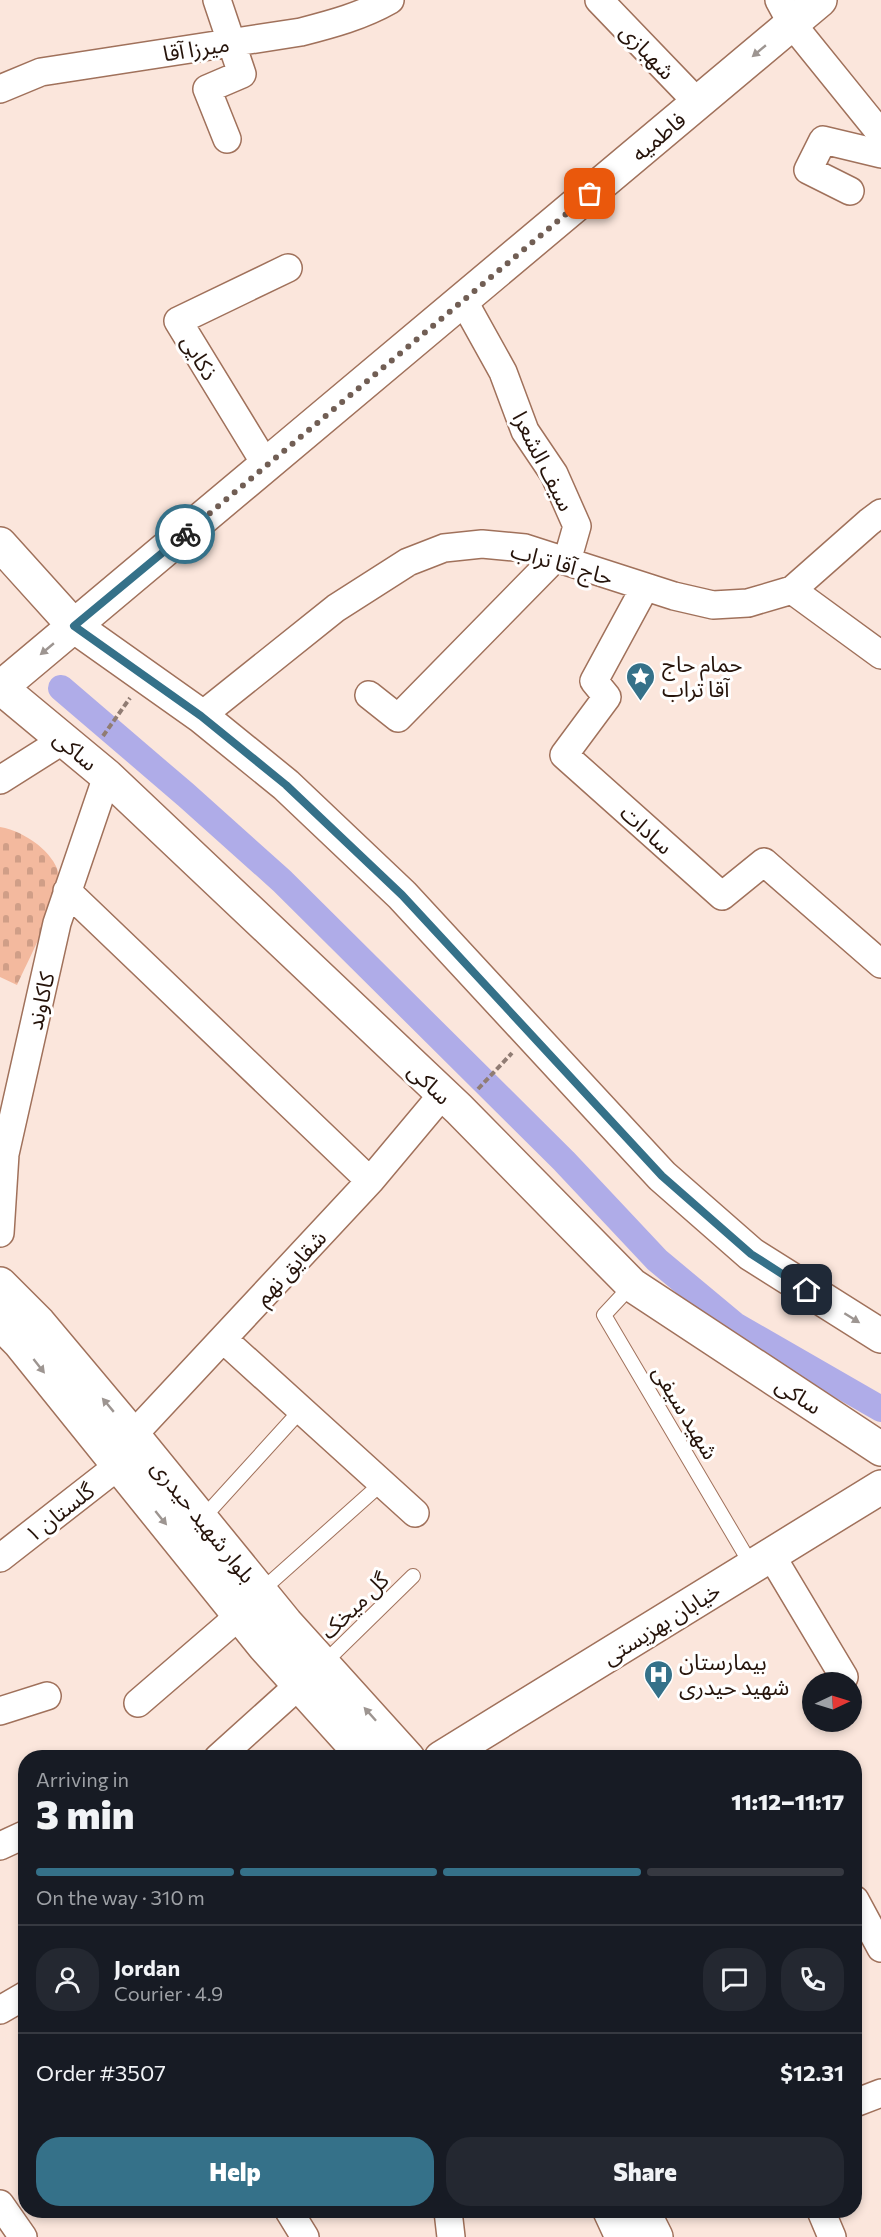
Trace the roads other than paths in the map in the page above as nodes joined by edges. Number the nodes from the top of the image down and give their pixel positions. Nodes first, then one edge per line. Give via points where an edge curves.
1 (217, 0) edge
2 (390, 0) edge
3 (598, 0) edge
4 (820, 0) edge
5 (785, 12) edge
6 (231, 43) junction
7 (0, 89) edge
8 (698, 103) junction
9 (881, 134) edge
10 (227, 139) dead end
11 (881, 154) edge
12 (850, 191) dead end
13 (288, 268) dead end
14 (463, 300) junction
15 (266, 465) junction
16 (881, 513) edge
17 (0, 544) edge
18 (561, 560) junction
19 (645, 587) junction
20 (792, 590) junction
21 (74, 626) junction
22 (881, 656) edge
23 (0, 688) edge
24 (369, 695) dead end
25 (201, 716) junction
26 (65, 739) junction
27 (106, 776) junction
28 (0, 780) edge
29 (67, 891) junction
30 (881, 964) edge
31 (456, 1095) junction
32 (2, 1164) edge
33 (370, 1181) junction
34 (0, 1233) edge
35 (0, 1284) edge
36 (632, 1285) junction
37 (0, 1323) edge
38 (881, 1336) edge
39 (223, 1339) junction
40 (301, 1410) junction
41 (133, 1435) junction
42 (881, 1449) edge
43 (118, 1466) junction
44 (382, 1483) junction
45 (881, 1487) edge
46 (415, 1513) dead end
47 (202, 1519) junction
48 (0, 1558) edge
49 (762, 1561) junction
50 (413, 1576) dead end
51 (261, 1591) junction
52 (239, 1616) junction
53 (323, 1664) junction
54 (840, 1672) edge
55 (299, 1685) junction
56 (47, 1696) dead end
57 (138, 1703) dead end
58 (0, 1711) edge
59 (227, 1750) edge
60 (358, 1750) edge
61 (401, 1750) edge
62 (454, 1750) edge
63 (18, 1838) edge
64 (0, 1846) edge
65 (862, 1912) edge
66 (881, 1948) edge
67 (18, 2000) edge
68 (0, 2010) edge
69 (881, 2093) edge
70 (862, 2100) edge
71 (0, 2204) edge
72 (293, 2218) edge
73 (449, 2218) edge
74 (613, 2218) edge
75 (646, 2218) edge
76 (824, 2218) edge
77 (23, 2237) edge
78 (305, 2237) edge
79 (451, 2237) edge
80 (622, 2237) edge
81 (656, 2237) edge
82 (832, 2237) edge

1 - 6 street
2 - 6 street, میرزا آقا via 321,27
3 - 8 street, شهبازی
4 - 5 street, فاطمیه
5 -> 8 street, فاطمیه
5 - 9 street
6 - 7 street, میرزا آقا via 41,72
6 - 10 street via 242,74 207,90
8 - 14 street, فاطمیه
11 - 12 street via 823,140 808,170
13 - 15 street, ذکایی via 178,321
14 - 15 street, فاطمیه
14 - 18 street, سیف الشعرا via 503,372 525,431 554,474 577,526
15 - 21 street, فاطمیه
16 - 20 street
17 - 21 street
18 - 19 street, حاج آقا تراب
18 - 24 street via 398,718
18 - 25 street, حاج آقا تراب via 525,548 482,544 444,548 408,562 336,608
19 - 20 street, حاج آقا تراب via 713,604 748,603
19 - 30 street, سادات via 594,681 607,697 564,755 722,896 764,862
20 - 22 street
21 -> 23 street, فاطمیه
21 - 25 street
23 - 26 street, ساکی
25 -> 38 street via 286,785 402,895 662,1176 751,1254
26 - 27 street, ساکی
26 - 28 street
27 - 29 street, کاکاوند
27 - 31 street, ساکی
29 - 32 street, کاکاوند
29 - 33 street
31 - 33 street, شقایق نهم
31 - 36 street, ساکی via 459,1108
32 - 34 street, کاکاوند
33 - 39 street, شقایق نهم
41 -> 35 street, بلوار شهید حیدری via 39,1323
36 - 42 street, ساکی
36 - 49 lane, شهید سیفی via 604,1316
37 -> 43 street, بلوار شهید حیدری
39 - 40 street
39 - 41 street, شقایق نهم
40 - 44 street
40 - 47 lane
41 - 47 street, بلوار شهید حیدری
43 - 48 street, گلستان ۱
43 -> 52 street, بلوار شهید حیدری
44 - 46 street
44 - 51 lane
45 - 49 street, خیابان بهزیستی
47 - 51 street, بلوار شهید حیدری
49 - 54 street
49 - 62 street, خیابان بهزیستی
50 - 53 lane, گل میخک
51 - 53 street, بلوار شهید حیدری
52 - 55 street, بلوار شهید حیدری
52 - 57 street
61 -> 53 street, بلوار شهید حیدری
55 - 59 street
55 - 60 street, بلوار شهید حیدری
56 - 58 street
63 - 64 street
65 - 66 street
67 - 68 street
69 - 70 street
71 - 77 street
72 - 78 street
73 - 79 street
74 - 80 street
75 - 81 street
76 - 82 street

